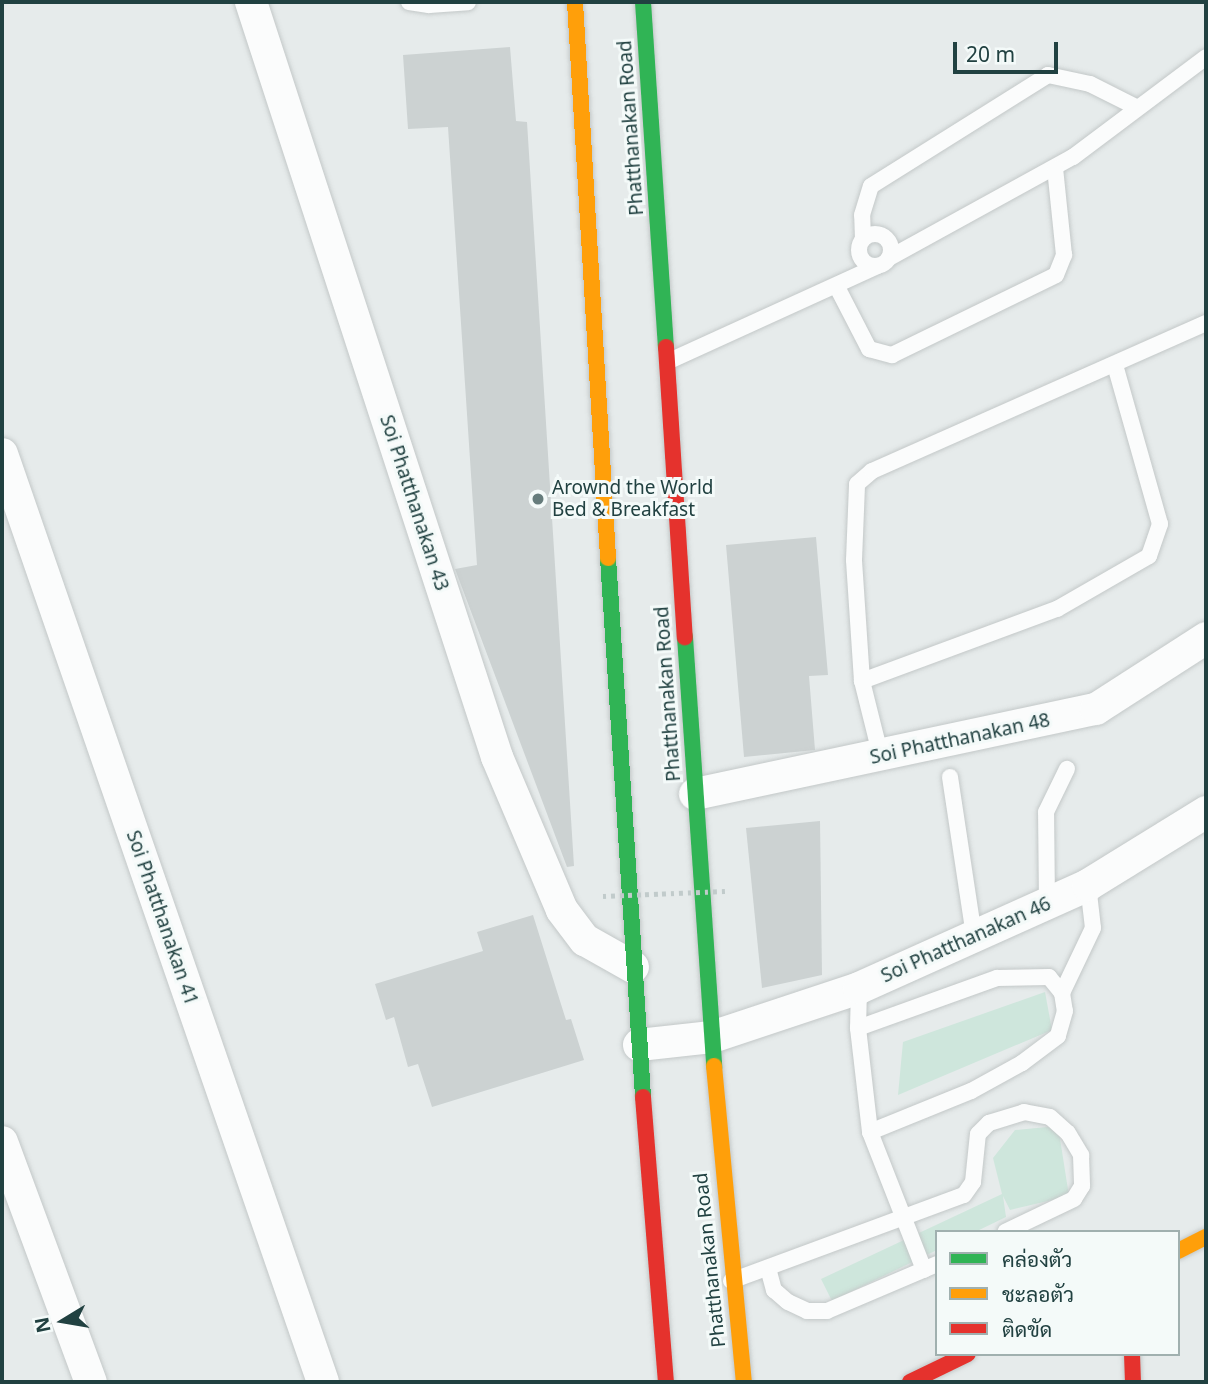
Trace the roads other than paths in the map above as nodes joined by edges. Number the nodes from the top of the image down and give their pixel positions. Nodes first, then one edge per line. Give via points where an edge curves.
1 (251, 2) edge
2 (409, 2) edge
3 (468, 2) edge
4 (575, 2) edge
5 (643, 2) edge
6 (1206, 57) edge
7 (1136, 107) junction
8 (1055, 168) junction
9 (863, 239) junction
10 (883, 262) junction
11 (837, 287) junction
12 (1206, 323) edge
13 (667, 362) junction
14 (1115, 365) junction
15 (2, 454) edge
16 (10, 503) edge
17 (1206, 638) edge
18 (862, 681) junction
19 (881, 757) junction
20 (1067, 769) dead end
21 (950, 777) dead end
22 (695, 794) junction
23 (1206, 812) edge
24 (1088, 885) junction
25 (1047, 903) junction
26 (974, 936) junction
27 (633, 967) junction
28 (859, 988) junction
29 (1062, 993) junction
30 (858, 1028) junction
31 (712, 1037) junction
32 (639, 1045) junction
33 (870, 1132) junction
34 (2, 1142) edge
35 (905, 1219) junction
36 (1009, 1230) edge
37 (1206, 1237) edge
38 (1180, 1250) edge
39 (930, 1267) edge
40 (768, 1268) junction
41 (731, 1281) junction
42 (964, 1356) edge
43 (1132, 1356) edge
44 (91, 1382) edge
45 (323, 1382) edge
46 (666, 1382) edge
47 (744, 1382) edge
48 (910, 1382) edge
49 (1132, 1382) edge

1 - 27 street, Soi Phatthanakan 43 via 497,757 562,910 585,940
2 - 3 lane
4 - 27 main road
5 - 13 main road, Phatthanakan Road
6 - 7 lane
7 - 8 lane
7 - 9 lane via 1090,84 1048,75 871,186 862,215
8 - 10 lane
8 - 11 lane via 1064,255 1056,275 892,355 869,349
9 - 10 lane via 859,247 863,262
9 - 10 lane via 884,237 890,243
10 - 11 lane
11 - 13 lane
12 - 14 lane
13 - 22 main road, Phatthanakan Road
14 - 18 lane via 872,471 857,484 854,560
14 - 18 lane via 1160,524 1149,556 1057,609
15 - 16 street, Soi Phatthanakan 41
16 - 45 street, Soi Phatthanakan 41
17 - 19 street, Soi Phatthanakan 48 via 1097,709
18 - 19 lane
19 - 22 street, Soi Phatthanakan 48
20 - 25 lane via 1046,812
21 - 26 lane
22 - 31 main road, Phatthanakan Road
23 - 24 street, Soi Phatthanakan 46
24 - 25 street, Soi Phatthanakan 46
24 - 29 lane via 1093,928
25 - 26 street, Soi Phatthanakan 46
26 - 28 street, Soi Phatthanakan 46
27 - 32 main road
28 - 30 lane
28 - 31 street, Soi Phatthanakan 46
29 - 30 lane via 1049,976 997,978
29 - 33 lane via 1065,1011 1058,1036 1022,1063 971,1091
30 - 33 lane
31 - 32 street, Soi Phatthanakan 46
31 - 41 main road, Phatthanakan Road
32 - 46 main road
33 - 35 lane
34 - 44 street
35 - 36 lane via 969,1189 978,1133 989,1123 1024,1112 1049,1117 1068,1133 1081,1155 1082,1186 1074,1199
35 - 39 lane
35 - 40 lane
37 - 38 main road
39 - 40 lane via 847,1306 807,1311 775,1290
40 - 41 lane
41 - 47 main road, Phatthanakan Road
42 - 48 main road
43 - 49 main road

